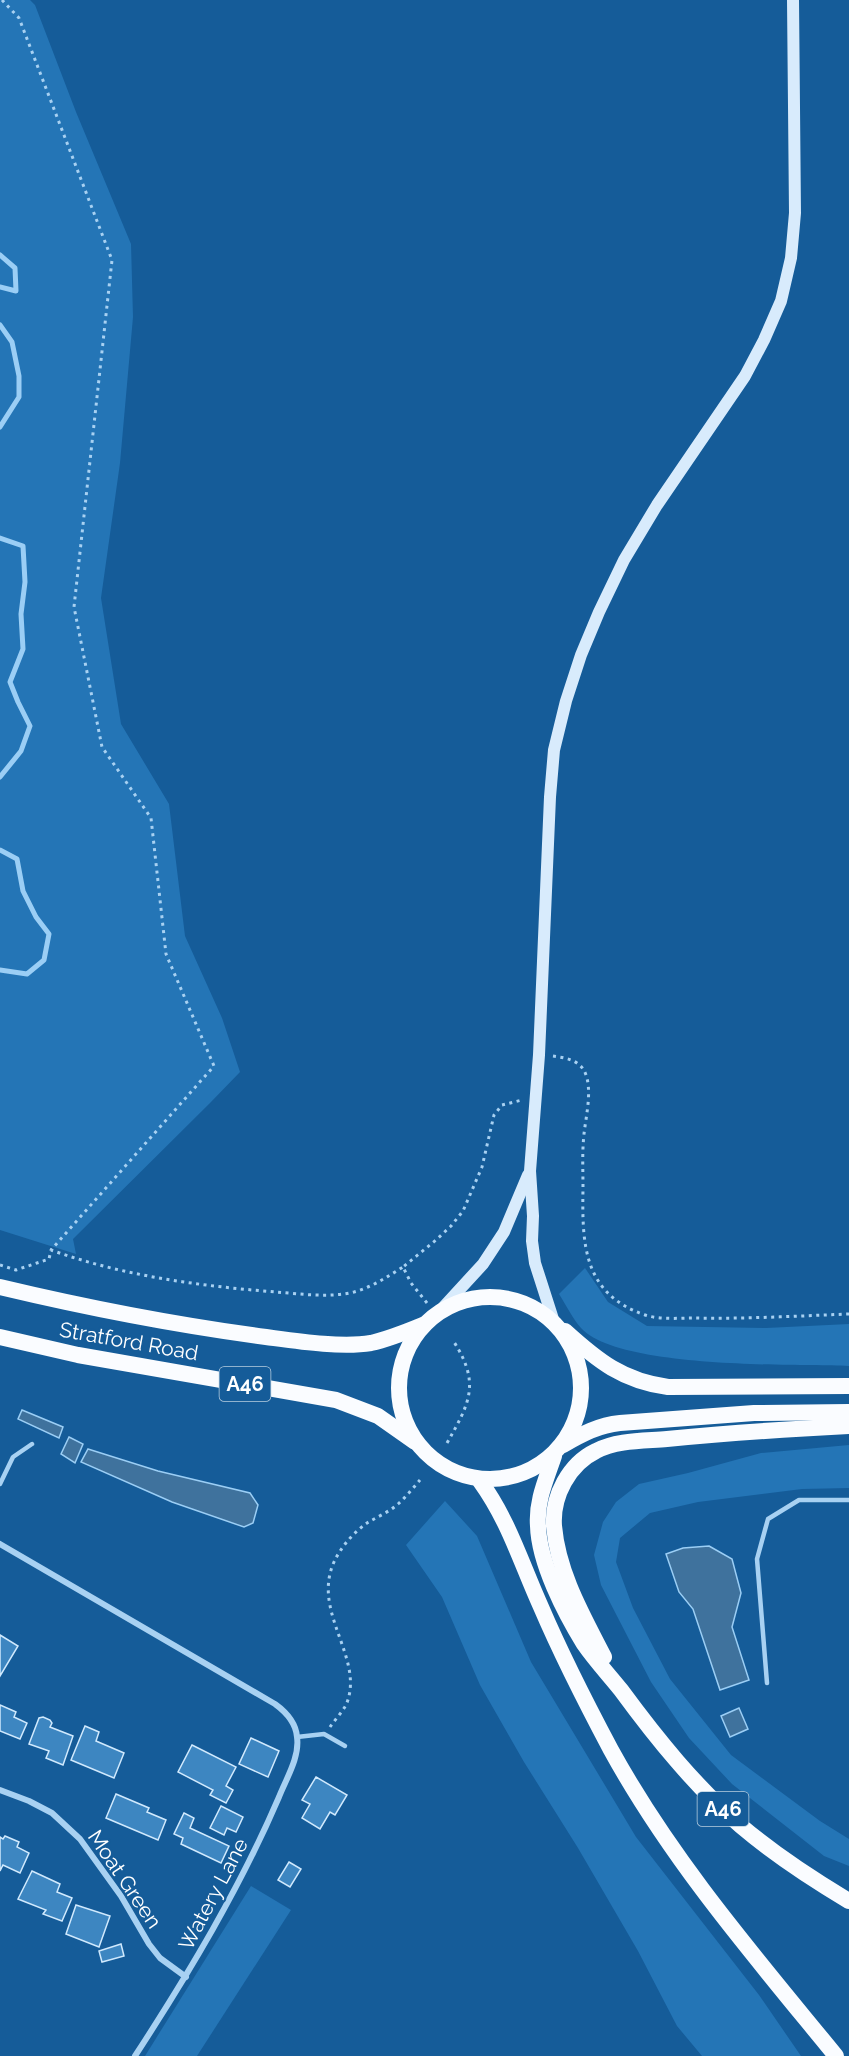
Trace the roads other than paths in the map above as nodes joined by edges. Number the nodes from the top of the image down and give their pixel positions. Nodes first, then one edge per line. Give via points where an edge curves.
1 (794, 0) edge
2 (530, 1171) junction
3 (0, 1287) edge
4 (433, 1308) junction
5 (557, 1324) junction
6 (423, 1325) junction
7 (0, 1339) edge
8 (849, 1386) edge
9 (849, 1412) edge
10 (849, 1426) edge
11 (32, 1444) dead end
12 (418, 1444) junction
13 (559, 1450) junction
14 (480, 1481) junction
15 (0, 1484) edge
16 (849, 1500) edge
17 (0, 1544) edge
18 (767, 1683) dead end
19 (621, 1690) junction
20 (297, 1737) junction
21 (345, 1746) dead end
22 (0, 1790) edge
23 (825, 1887) junction
24 (849, 1893) edge
25 (849, 1901) edge
26 (186, 1977) junction
27 (135, 2056) edge
28 (836, 2056) edge

1 - 2 main road via 795,213 791,258 781,301 745,376 624,560 599,612 566,701 554,750
2 - 4 main road via 504,1232 483,1264
2 - 5 main road via 535,1263
3 - 6 highway, Stratford Road / A46 via 134,1317 323,1343 368,1343
4 - 5 highway via 475,1299 516,1300
4 - 6 highway
5 - 8 highway via 610,1368 652,1384
5 - 13 highway via 577,1370 579,1386 575,1416
6 - 12 highway via 405,1355 400,1375 406,1422
7 - 12 highway, Stratford Road / A46 via 336,1400 368,1410
9 - 13 highway via 754,1413 604,1425
10 - 19 highway via 609,1445 573,1468 563,1482 555,1512 560,1559
11 - 15 lane via 13,1457
12 - 14 highway via 443,1463
13 - 14 highway via 519,1476
13 - 19 highway, A46 via 538,1502 537,1528 543,1553 585,1645
14 - 28 highway via 504,1518 576,1683 632,1786 713,1902
16 - 18 lane via 799,1500 768,1519 757,1559
17 - 20 street via 275,1704 289,1716
19 - 23 highway, A46 via 664,1747 720,1807
20 - 21 lane via 324,1734
20 - 26 street, Watery Lane via 291,1769 258,1846
22 - 26 street, Moat Green via 52,1813 80,1839 149,1944 160,1958
23 - 24 highway, A46
23 - 25 highway, A46
26 - 27 street, Watery Lane

